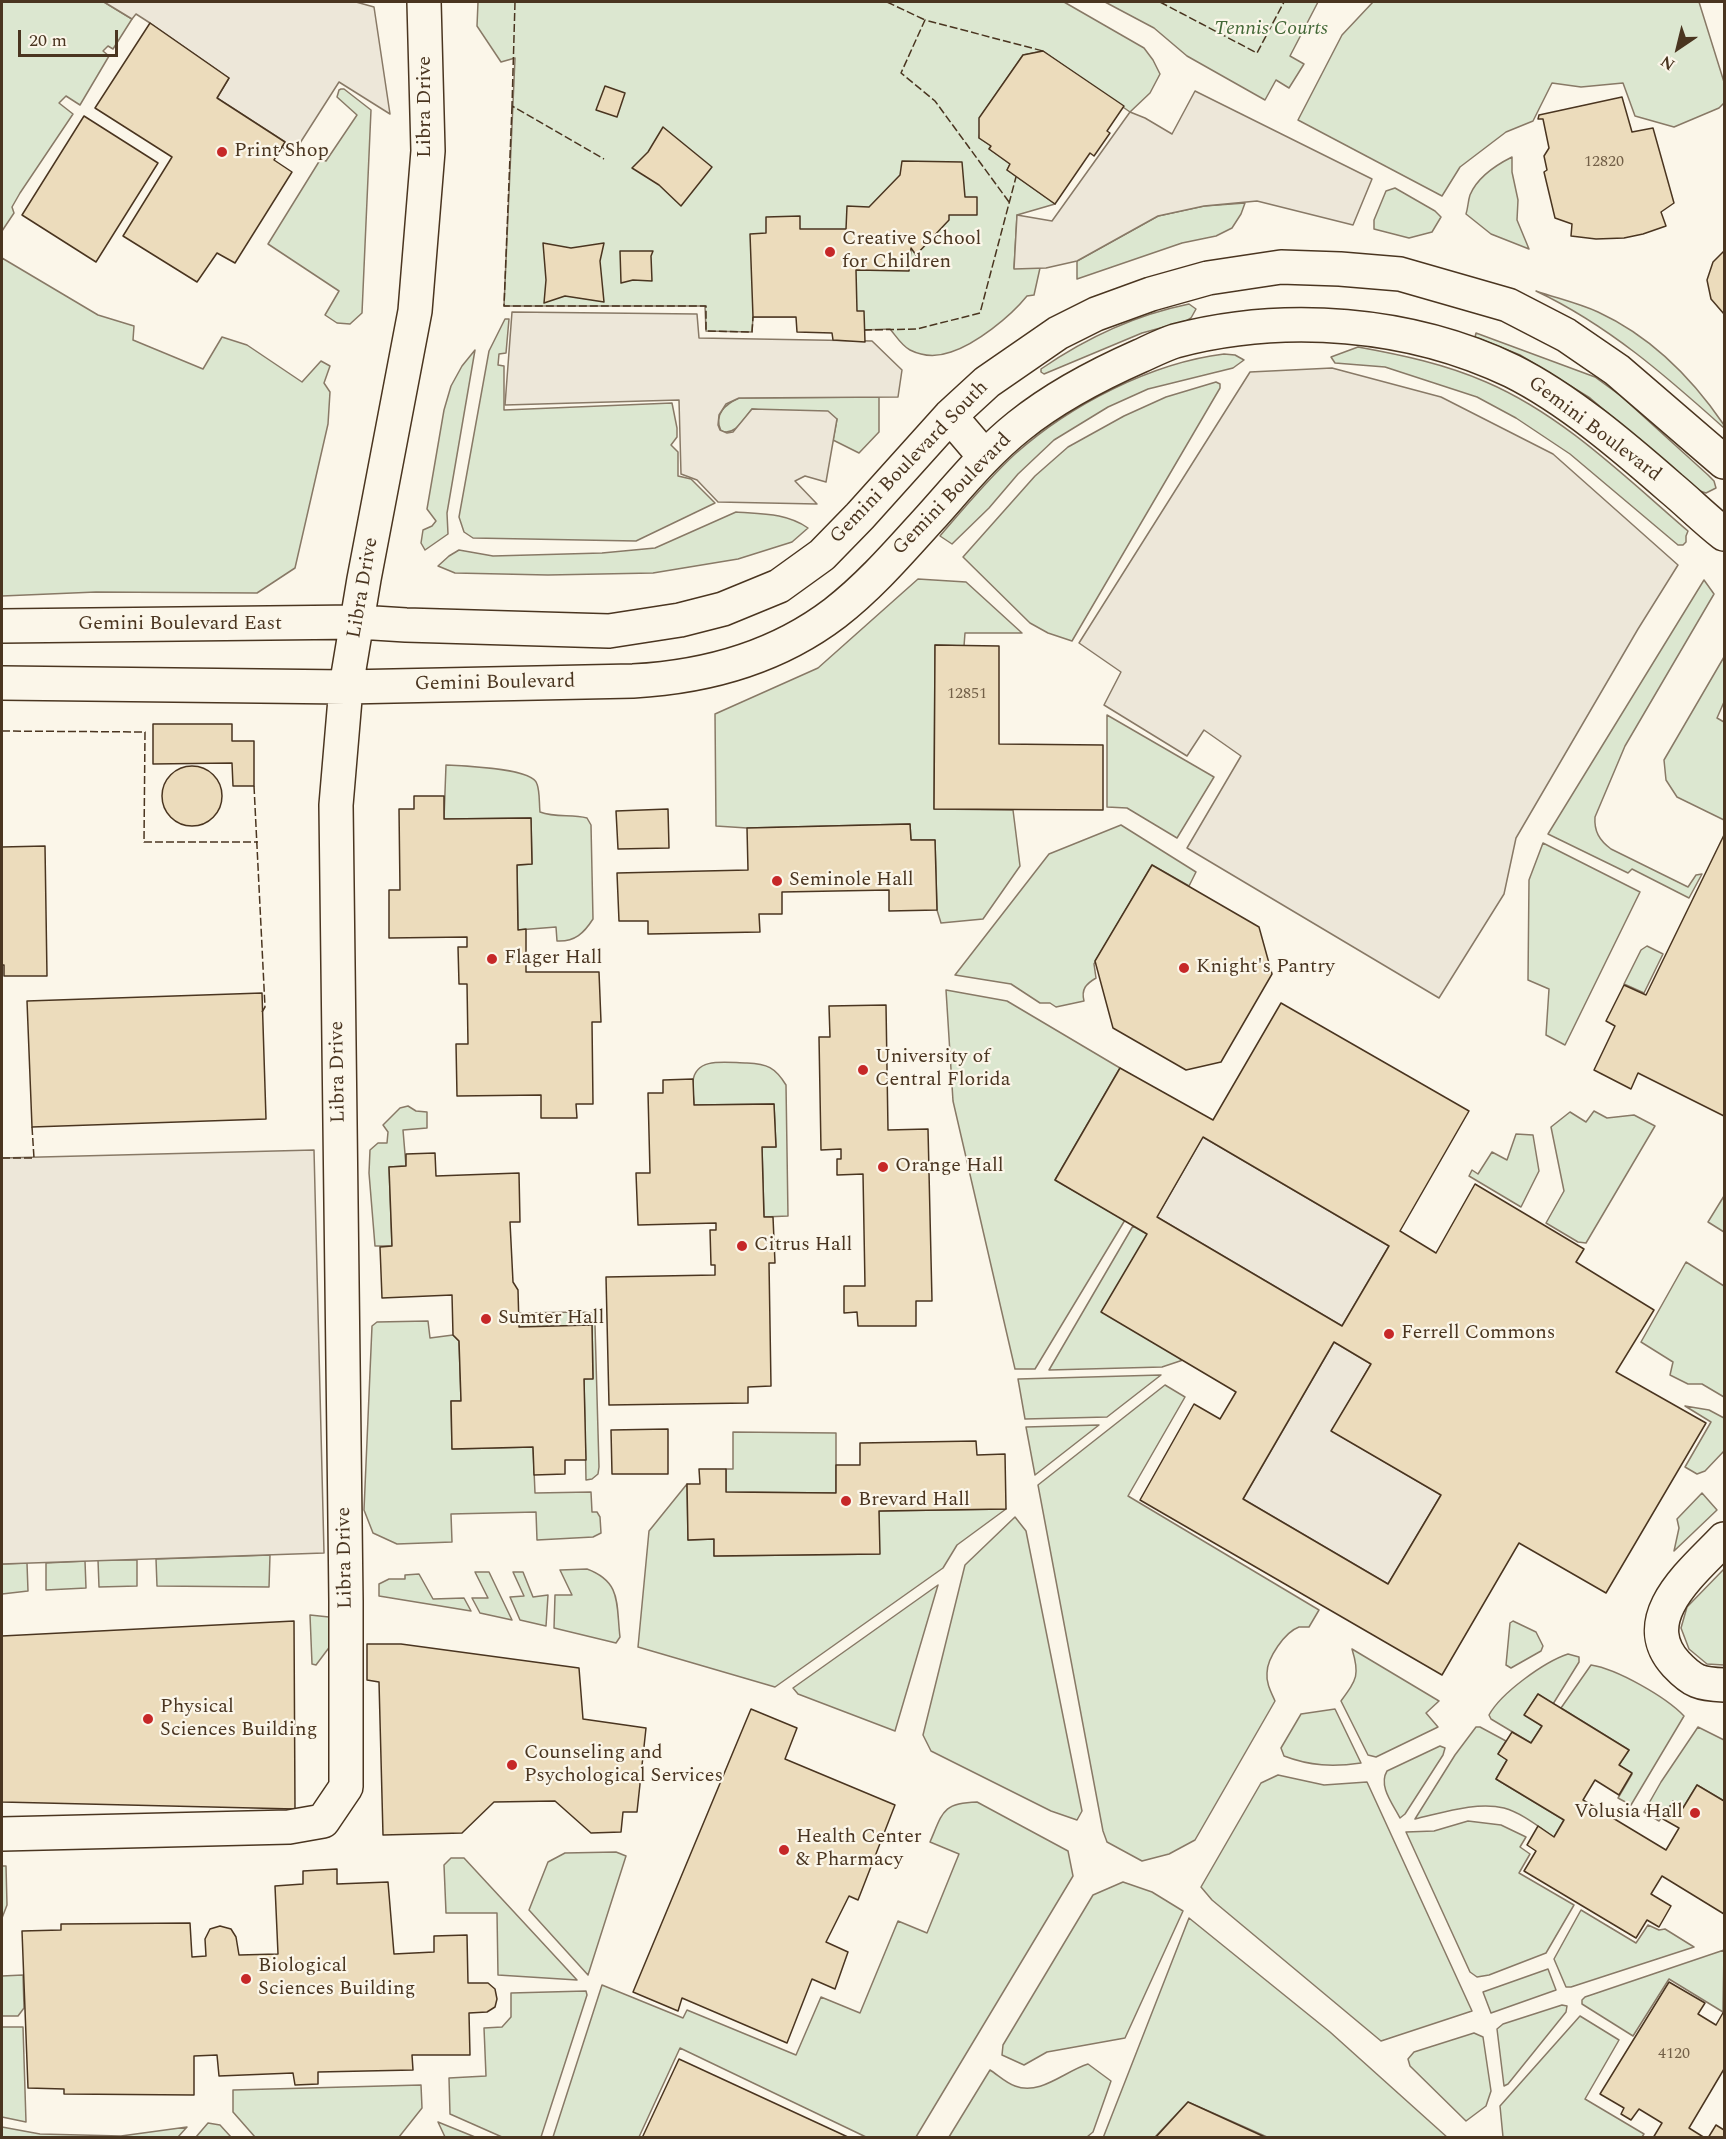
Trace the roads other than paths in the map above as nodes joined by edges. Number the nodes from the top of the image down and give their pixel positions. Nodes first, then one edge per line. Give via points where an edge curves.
1 (424, 2) edge
2 (950, 416) junction
3 (985, 457) junction
4 (1725, 462) edge
5 (1725, 534) edge
6 (358, 622) junction
7 (2, 626) edge
8 (2, 683) edge
9 (346, 687) junction
10 (1725, 1539) edge
11 (1725, 1685) edge
12 (2, 1834) edge

1 - 6 street, Libra Drive via 428,151 415,311
2 - 3 street
2 - 4 street, Gemini Boulevard South via 987,382 1033,349 1096,314 1208,278 1281,267 1340,268 1400,274 1508,305 1566,335 1617,370
2 - 6 street, Gemini Boulevard South via 822,555 778,586 723,609 609,631
3 - 5 street, Gemini Boulevard via 1059,398 1173,342 1286,325 1348,327 1419,338 1464,350 1514,372 1566,404
3 - 9 street, Gemini Boulevard via 876,576 835,613 787,644 728,667 643,681
6 - 7 street, Gemini Boulevard East
6 - 9 street, Libra Drive
8 - 9 street
9 - 12 street, Libra Drive via 336,805 346,1787 322,1821 289,1827
10 - 11 street via 1683,1581 1662,1619 1662,1641 1689,1677

